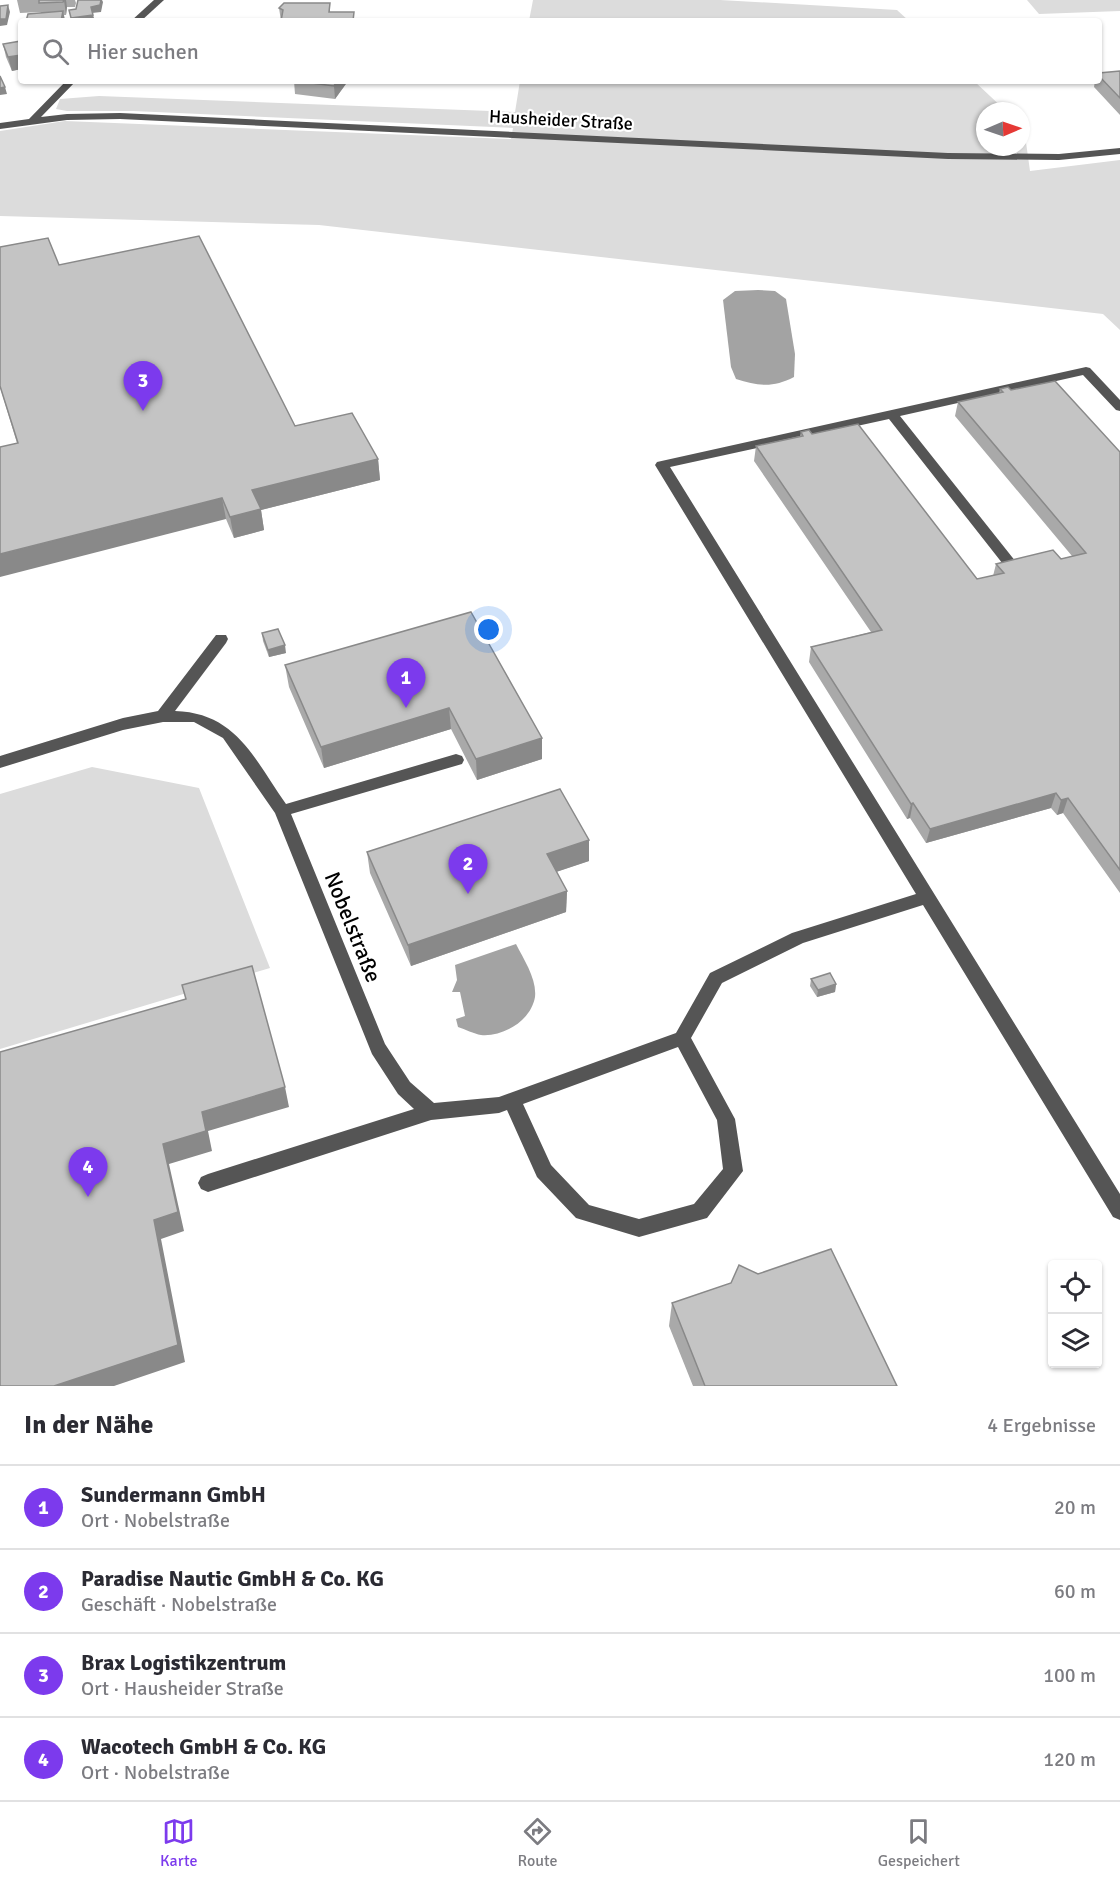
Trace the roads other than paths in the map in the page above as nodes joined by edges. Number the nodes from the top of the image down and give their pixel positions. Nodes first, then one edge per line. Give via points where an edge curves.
1 (159, 0) edge
2 (139, 18) edge
3 (68, 84) edge
4 (33, 120) junction
5 (0, 126) edge
6 (1120, 151) edge
7 (1120, 406) edge
8 (891, 413) junction
9 (1015, 570) edge
10 (221, 639) dead end
11 (163, 716) junction
12 (456, 760) dead end
13 (0, 762) edge
14 (282, 811) junction
15 (927, 897) junction
16 (682, 1038) junction
17 (512, 1100) junction
18 (431, 1112) junction
19 (208, 1183) dead end
20 (1120, 1210) edge

1 - 2 street
3 - 4 street
4 - 5 street, Hausheider Straße
4 - 6 street, Hausheider Straße via 120,116 948,156 1059,157
7 - 8 street via 1086,371
8 - 9 street
8 - 15 street via 662,465
10 - 11 street
11 - 13 street, Nobelstraße via 123,724
11 - 14 street, Nobelstraße via 196,717 228,734
12 - 14 street
14 - 18 street, Nobelstraße via 378,1048 404,1088
15 - 16 street via 798,938 716,978
15 - 20 street
16 - 17 street
16 - 17 street via 726,1119 733,1171 699,1212 639,1228 583,1212 544,1171
17 - 18 street
18 - 19 street

